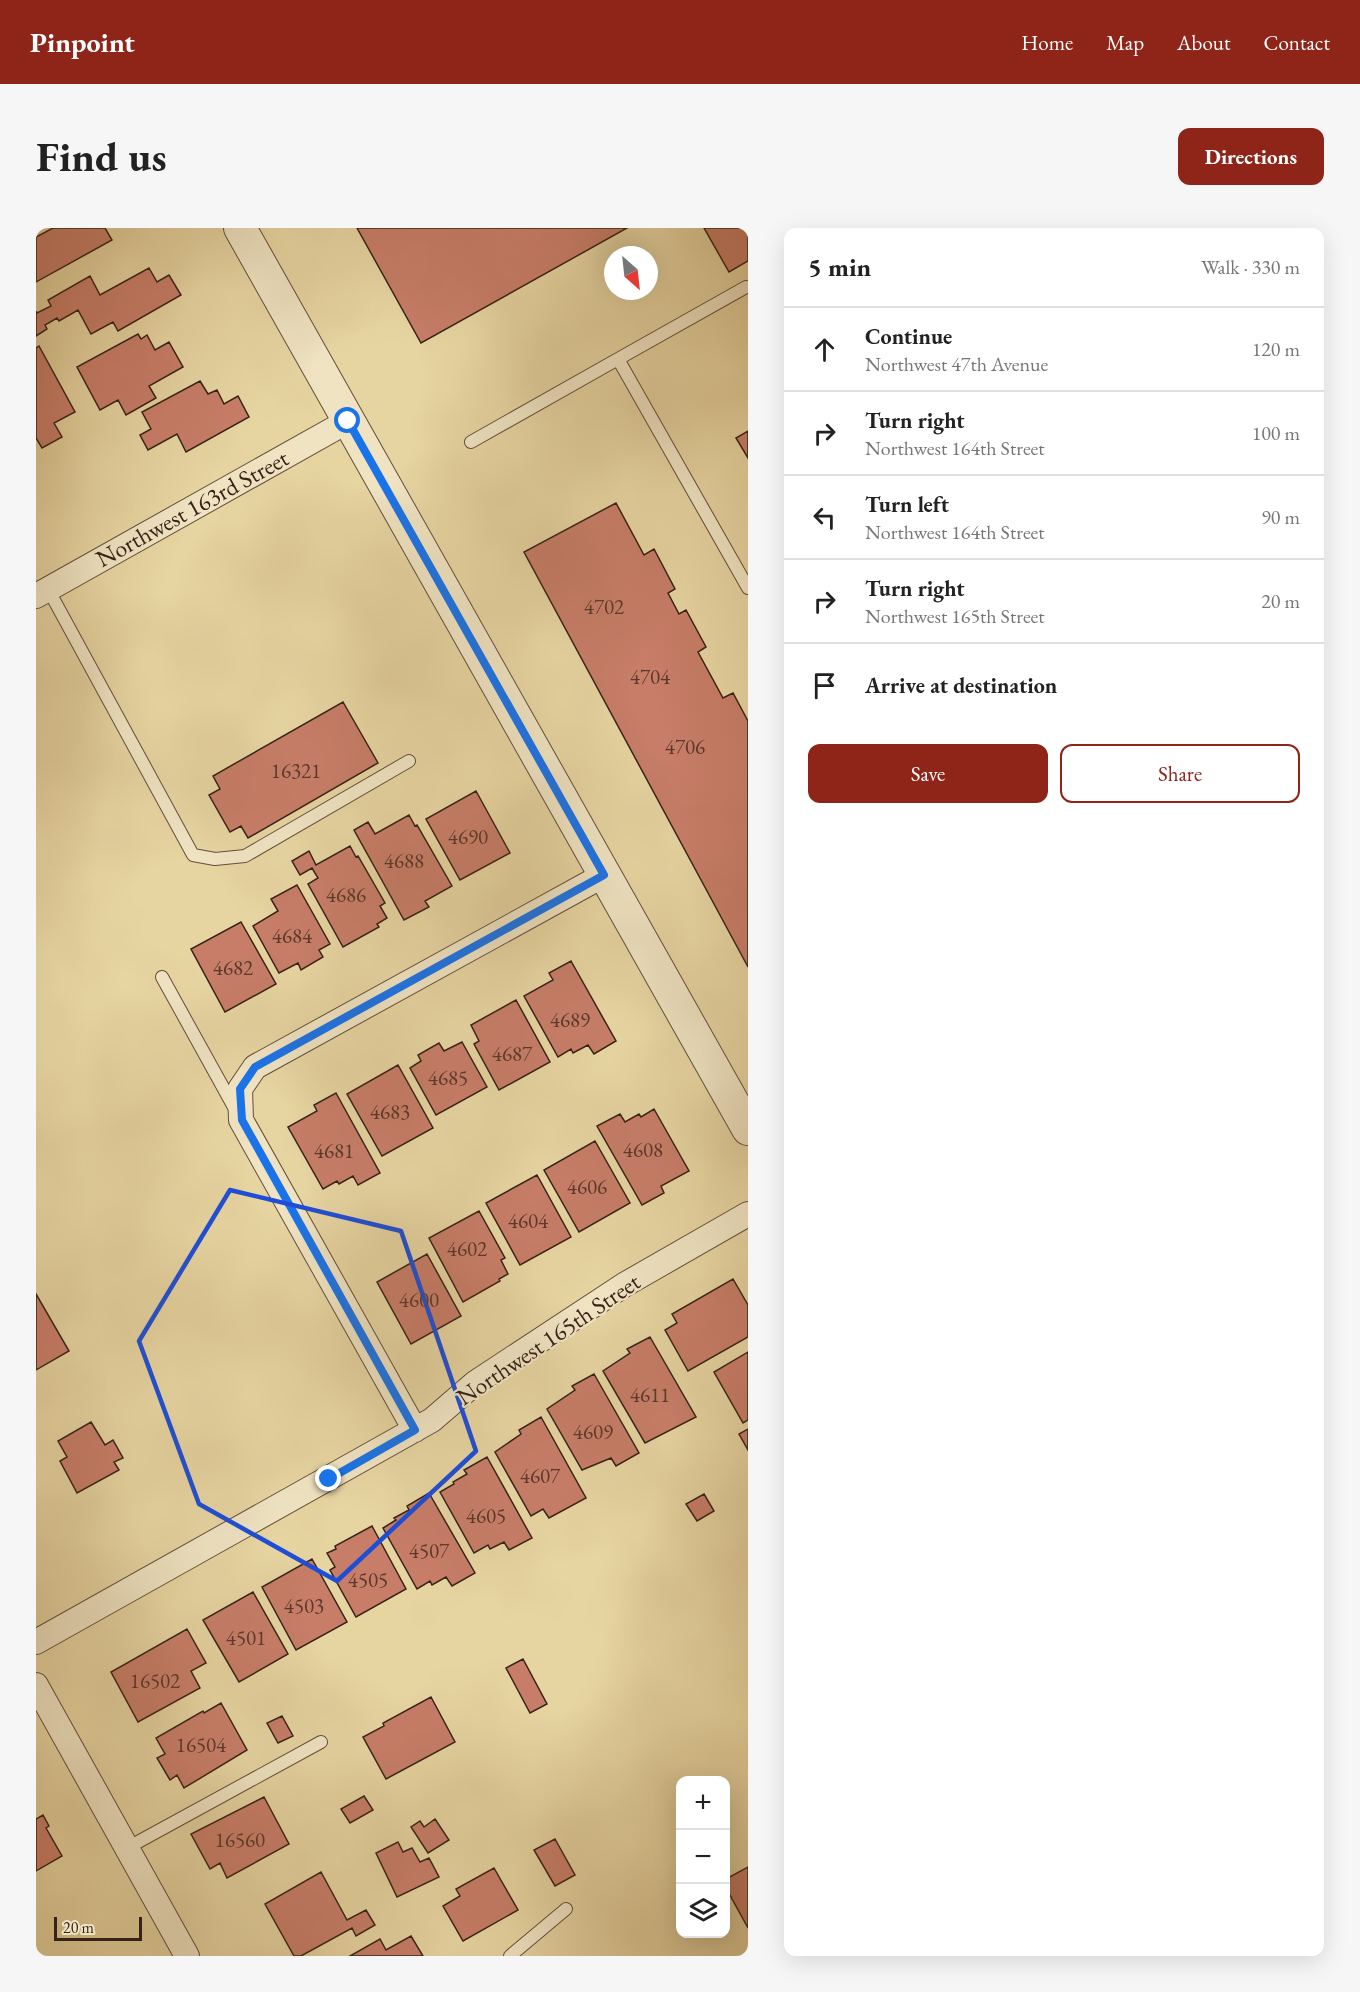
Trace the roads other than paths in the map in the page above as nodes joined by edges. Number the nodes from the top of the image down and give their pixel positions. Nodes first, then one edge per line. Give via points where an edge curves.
1 (240, 228) edge
2 (746, 287) dead end
3 (618, 359) junction
4 (348, 421) junction
5 (471, 442) dead end
6 (748, 588) edge
7 (42, 593) edge
8 (409, 761) dead end
9 (604, 875) junction
10 (162, 977) dead end
11 (242, 1120) junction
12 (748, 1129) edge
13 (748, 1214) edge
14 (415, 1430) junction
15 (36, 1642) edge
16 (36, 1685) edge
17 (321, 1742) dead end
18 (127, 1848) junction
19 (566, 1909) dead end
20 (187, 1956) edge
21 (510, 1956) edge

1 - 4 street
2 - 3 lane
3 - 5 lane
3 - 6 lane
4 - 7 street, Northwest 163rd Street
4 - 9 street
7 - 8 lane via 193,855 215,859 245,856
9 - 11 street via 255,1067 240,1089
9 - 12 street
10 - 11 lane
11 - 14 street
13 - 14 street, Northwest 165th Street via 614,1291 475,1383
14 - 15 street, Northwest 165th Street
16 - 18 street
17 - 18 lane
18 - 20 street
19 - 21 lane

